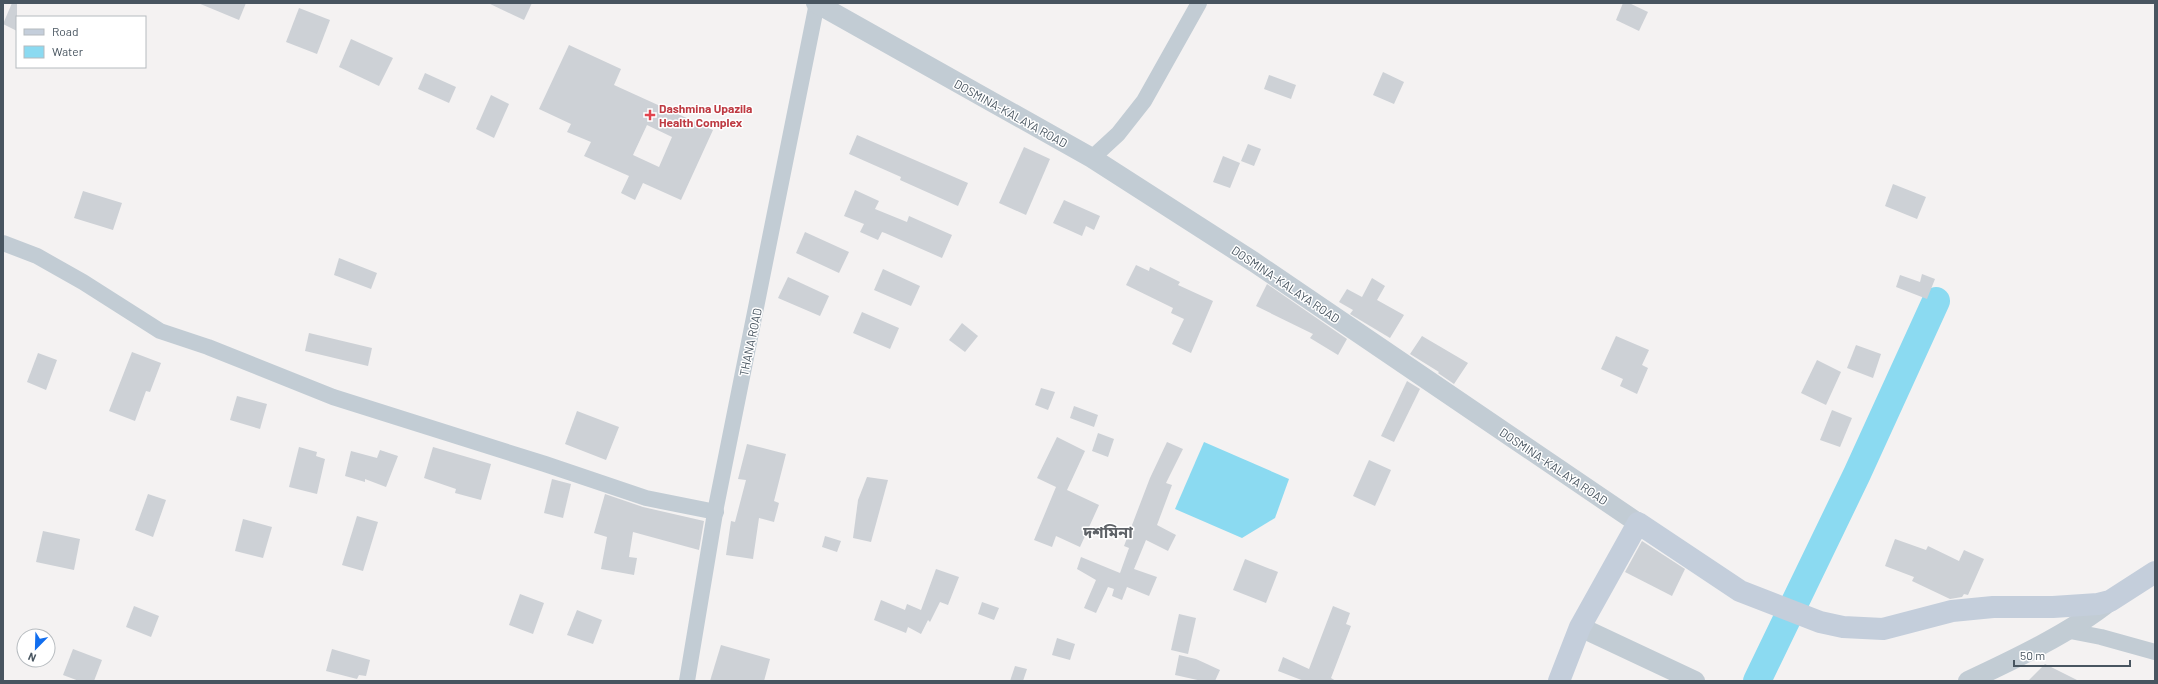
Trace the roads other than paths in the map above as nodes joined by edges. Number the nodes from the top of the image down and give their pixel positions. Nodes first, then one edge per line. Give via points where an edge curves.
1 (816, 3) edge
2 (1198, 3) edge
3 (1092, 158) junction
4 (3, 243) edge
5 (716, 512) junction
6 (1638, 523) junction
7 (2155, 572) edge
8 (2110, 601) junction
9 (1580, 627) junction
10 (2065, 630) junction
11 (2155, 652) edge
12 (687, 681) edge
13 (1559, 681) edge
14 (1694, 681) edge
15 (1968, 681) edge

1 - 3 street, DOSMINA-KALAYA ROAD
1 - 5 street, THANA ROAD
2 - 3 street via 1144,101 1118,134
3 - 6 street, DOSMINA-KALAYA ROAD via 1254,262
4 - 5 street via 37,256 160,331 208,347 326,395 646,498
5 - 12 street, THANA ROAD
6 - 8 main road, DOSMINA-KALAYA ROAD via 1740,591 1820,622 1843,627 1883,629 1952,611 1993,606 2053,607
6 - 9 main road
7 - 8 main road
8 - 10 street via 2094,614
9 - 13 main road
9 - 14 street
10 - 11 street
10 - 15 street via 2005,664

